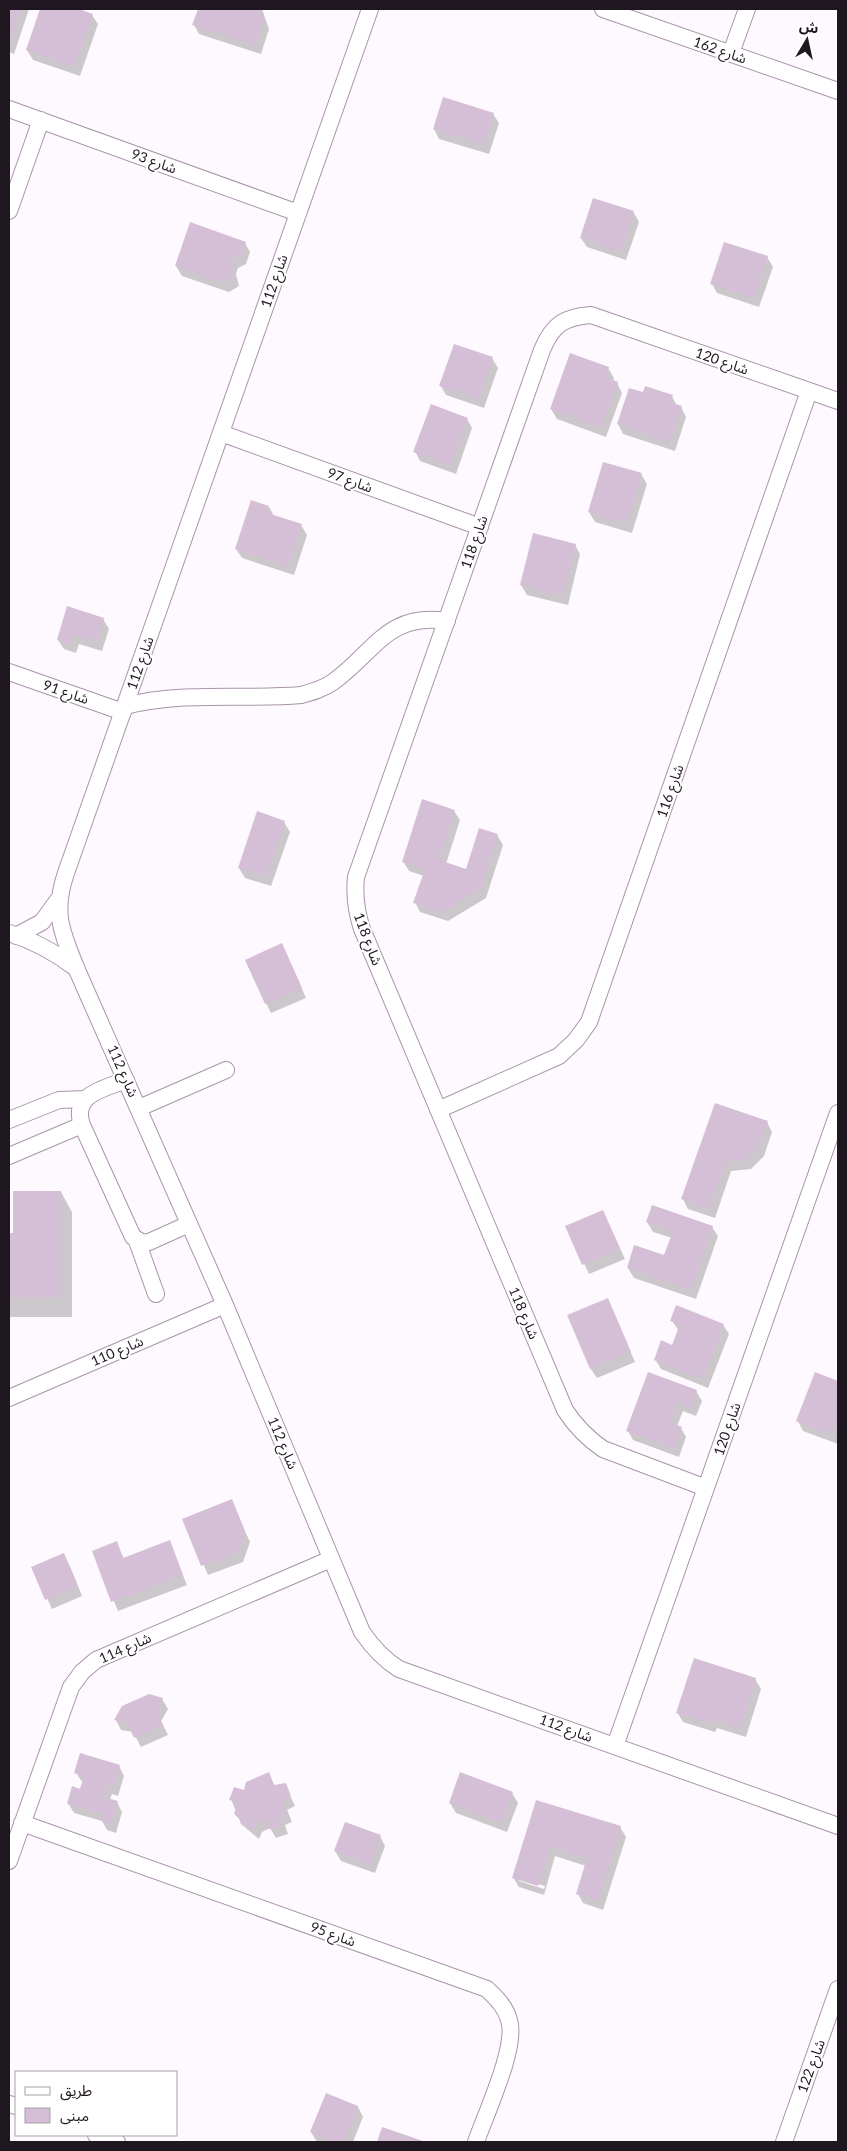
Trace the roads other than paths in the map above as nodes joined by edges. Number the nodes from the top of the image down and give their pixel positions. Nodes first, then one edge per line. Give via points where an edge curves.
1 (370, 9) edge
2 (603, 9) edge
3 (747, 9) edge
4 (731, 54) junction
5 (838, 91) edge
6 (9, 109) edge
7 (41, 120) junction
8 (9, 211) edge
9 (298, 213) junction
10 (607, 320) joint
11 (809, 392) junction
12 (838, 402) edge
13 (221, 433) junction
14 (480, 527) junction
15 (447, 620) junction
16 (9, 672) edge
17 (124, 709) junction
18 (58, 900) junction
19 (13, 935) edge
20 (77, 970) junction
21 (226, 1070) dead end
22 (126, 1080) junction
23 (85, 1099) junction
24 (139, 1108) junction
25 (438, 1110) junction
26 (838, 1113) edge
27 (9, 1120) edge
28 (82, 1125) junction
29 (9, 1156) edge
30 (189, 1224) junction
31 (137, 1241) junction
32 (156, 1294) dead end
33 (225, 1305) junction
34 (9, 1398) edge
35 (706, 1488) junction
36 (331, 1559) junction
37 (615, 1746) junction
38 (22, 1823) junction
39 (838, 1826) edge
40 (9, 1861) edge
41 (838, 1989) edge
42 (99, 2136) edge
43 (117, 2142) edge
44 (476, 2142) edge
45 (784, 2142) edge

1 - 9 street, شارع 112
2 - 4 street, شارع 162
3 - 4 street
4 - 5 street, شارع 162
6 - 7 street, شارع 93
7 - 8 street
7 - 9 street, شارع 93
9 - 13 street, شارع 112
10 - 11 street, شارع 120
10 - 14 street, شارع 118 via 591,315 575,316 560,323 549,335
11 - 12 street, شارع 120
11 - 25 street, شارع 116 via 589,1022 559,1056
13 - 14 street, شارع 97
13 - 17 street, شارع 112
14 - 15 street, شارع 118
15 - 17 street via 430,618 399,625 332,683 301,695 172,697 149,700
15 - 25 street, شارع 118 via 356,877 354,895 362,929
16 - 17 street, شارع 91
17 - 18 street, شارع 112
18 - 19 street via 42,922
18 - 20 street, شارع 112 via 60,925
19 - 20 street via 59,955
20 - 22 street, شارع 112
21 - 24 street
22 - 23 street
22 - 24 street, شارع 112
23 - 27 street via 59,1100
23 - 28 street via 78,1116
24 - 30 street, شارع 112
25 - 35 street, شارع 118 via 565,1410 575,1426 603,1449
26 - 35 street, شارع 120
28 - 29 street
28 - 31 street
30 - 31 street via 149,1242
30 - 33 street, شارع 112
31 - 32 street
33 - 34 street, شارع 110
33 - 36 street, شارع 112
35 - 37 street, شارع 120
36 - 37 street, شارع 112 via 362,1632 384,1659 407,1672
36 - 38 street, شارع 114 via 96,1660 71,1687
37 - 39 street, شارع 112
38 - 40 street, شارع 114
38 - 44 street, شارع 95 via 486,1989 502,2003 510,2021 511,2041
41 - 45 street, شارع 122
42 - 43 street

